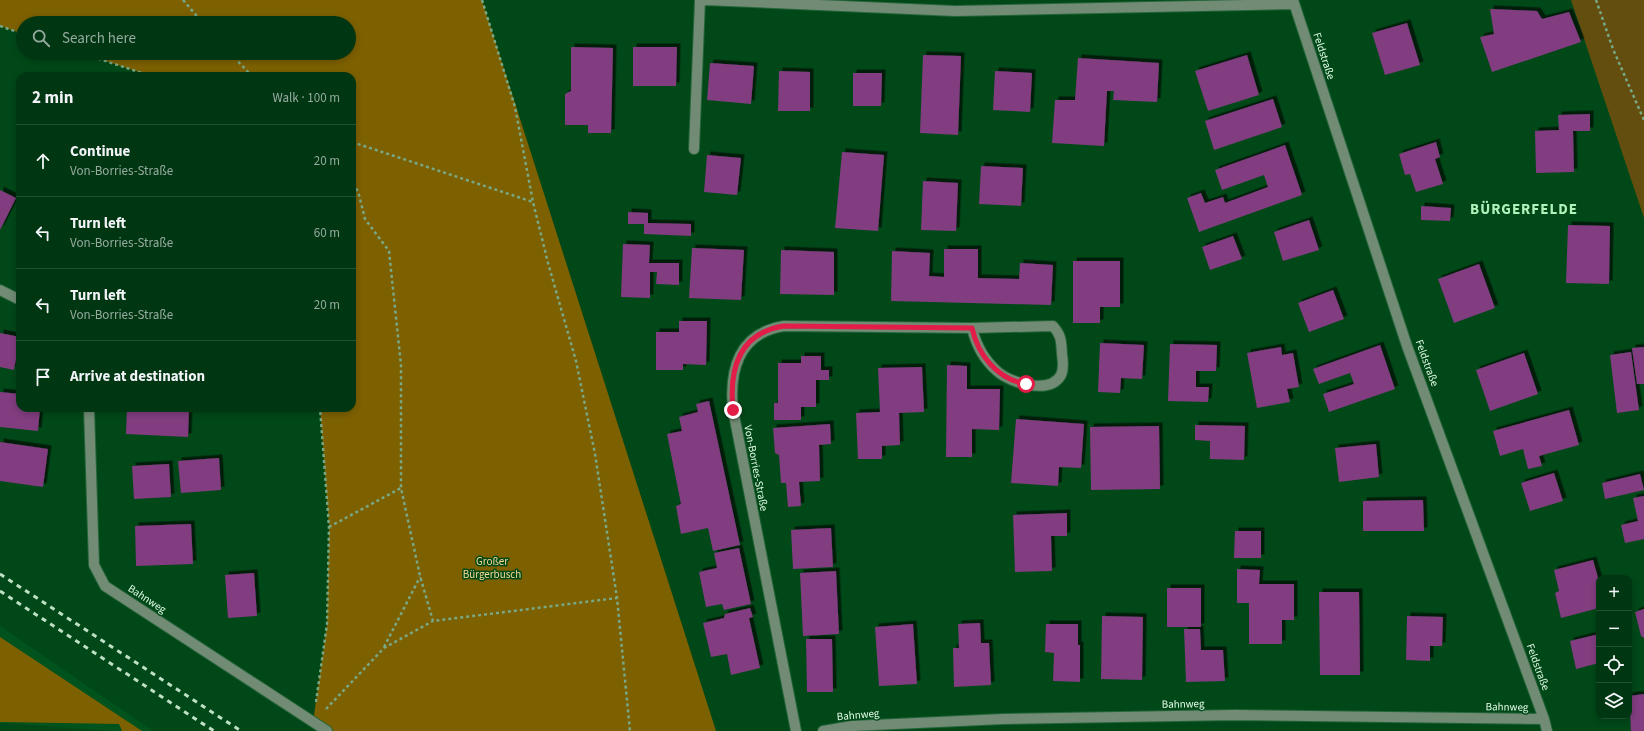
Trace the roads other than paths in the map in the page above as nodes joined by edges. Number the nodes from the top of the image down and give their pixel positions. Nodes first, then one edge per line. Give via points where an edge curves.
1 (700, 0) edge
2 (705, 0) edge
3 (1293, 2) edge
4 (694, 149) dead end
5 (0, 290) edge
6 (16, 298) edge
7 (972, 328) junction
8 (89, 412) edge
9 (1544, 720) junction
10 (327, 731) edge
11 (796, 731) edge
12 (822, 731) edge
13 (1547, 731) edge

1 - 4 street
2 - 3 street via 955,11
3 - 9 street, Feldstraße via 1409,351
5 - 6 street
7 - 7 street, Von-Borries-Straße via 1053,326 1059,333 1061,342 1063,370 1060,377 1043,386 1019,383 999,373 982,354 975,342
7 - 11 street, Von-Borries-Straße via 784,326 771,328 758,335 747,344 739,357 731,393 733,410
8 - 10 street, Bahnweg via 94,565 105,586
9 - 12 street, Bahnweg via 1228,715 1003,720 852,726
9 - 13 street, Feldstraße

